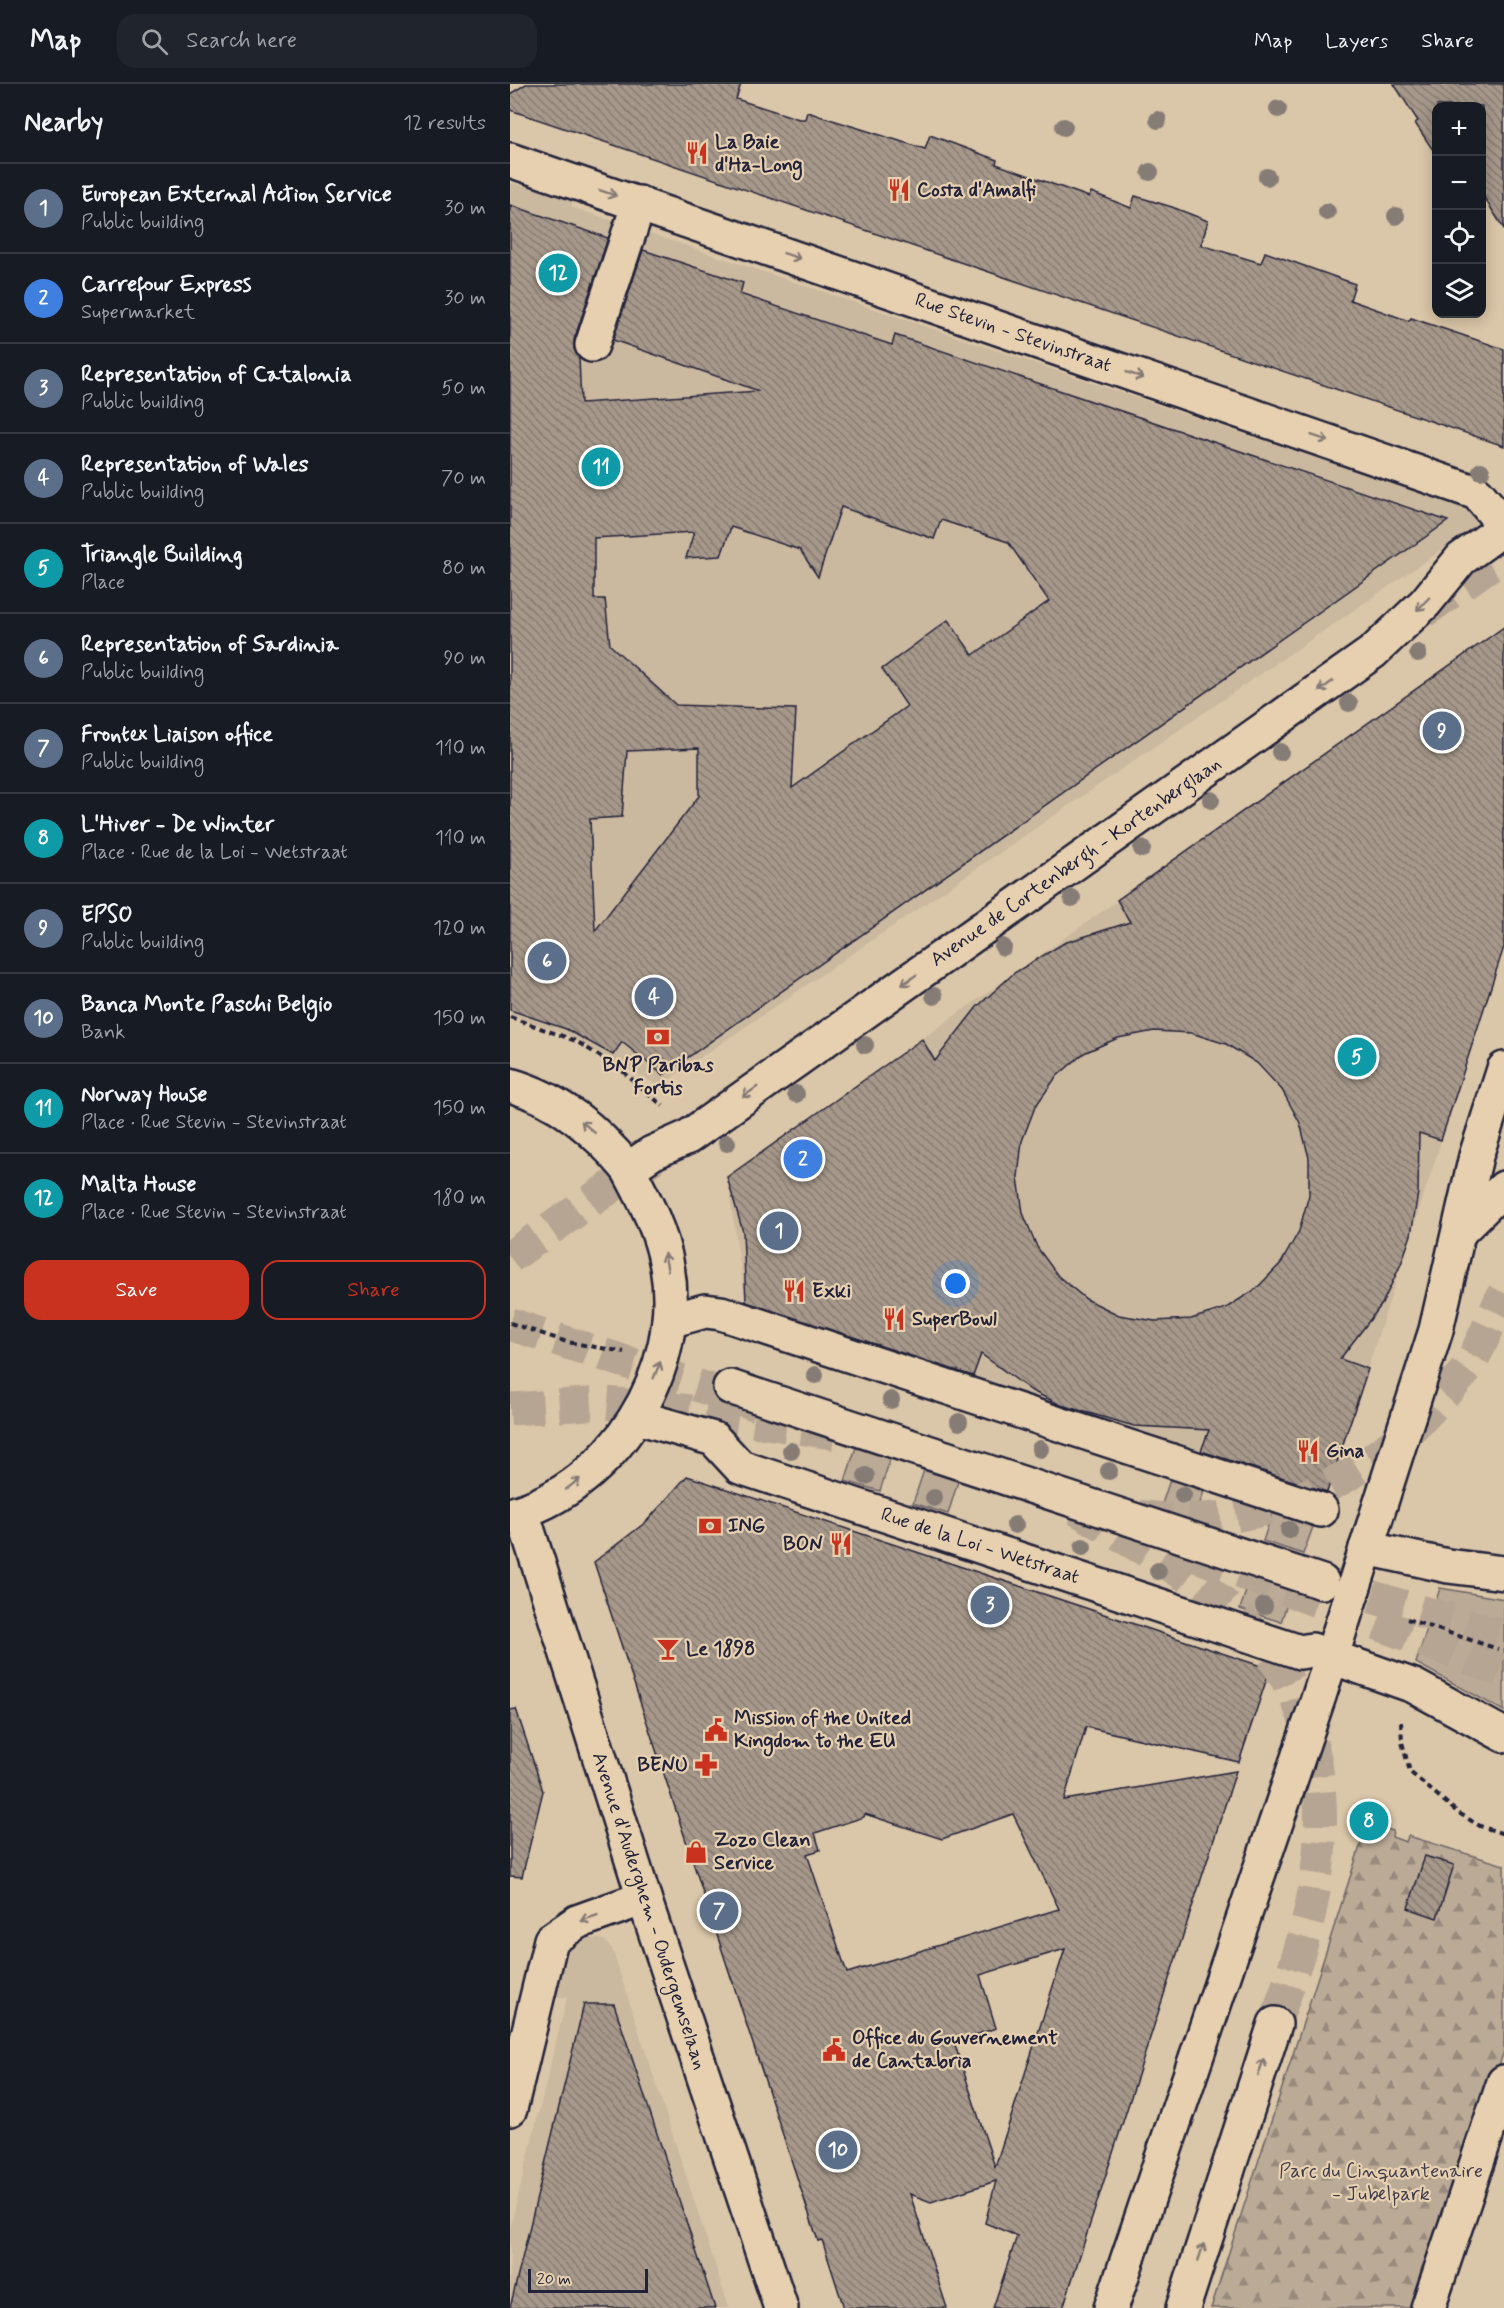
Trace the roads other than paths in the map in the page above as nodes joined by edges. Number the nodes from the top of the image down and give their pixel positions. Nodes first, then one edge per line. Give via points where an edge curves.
1 (510, 160) edge
2 (639, 203) junction
3 (592, 345) dead end
4 (1504, 526) edge
5 (1504, 1069) edge
6 (510, 1085) edge
7 (628, 1169) junction
8 (1504, 1188) edge
9 (1459, 1232) junction
10 (669, 1321) junction
11 (730, 1386) tunnel mouth
12 (637, 1417) junction
13 (1321, 1510) dead end
14 (516, 1513) edge
15 (1366, 1548) junction
16 (1504, 1573) edge
17 (1322, 1582) tunnel mouth
18 (1332, 1656) junction
19 (1504, 1735) edge
20 (644, 1898) junction
21 (1275, 2024) tunnel mouth
22 (1504, 2082) edge
23 (510, 2109) edge
24 (781, 2308) edge
25 (1111, 2308) edge
26 (1183, 2308) edge
27 (1428, 2308) edge

1 -> 2 main road, Rue Stevin - Stevinstraat
2 - 3 main road
2 -> 4 main road, Rue Stevin - Stevinstraat via 1477,493
4 -> 7 main road, Avenue de Cortenbergh - Kortenberglaan via 1461,559 1425,603 1373,652 688,1137
5 - 9 main road via 1476,1156
7 -> 6 main road via 582,1121 554,1102
10 -> 7 main road via 668,1267 654,1216
8 - 9 main road
9 - 15 main road via 1436,1330
12 -> 10 main road via 661,1363
10 - 13 main road via 705,1311 721,1313
11 - 17 main road
14 -> 12 main road via 567,1489 606,1457
12 - 18 main road, Rue de la Loi - Wetstraat via 714,1439 740,1467 1299,1653 1312,1650
14 - 20 main road, Avenue d'Auderghem - Oudergemselaan
15 - 16 main road via 1448,1566
15 - 18 main road
18 - 19 main road, Rue de la Loi - Wetstraat via 1414,1686
18 - 25 main road
20 -> 23 main road via 577,1922 551,1940
20 - 24 main road, Avenue d'Auderghem - Oudergemselaan
26 -> 21 main road
22 - 27 main road

